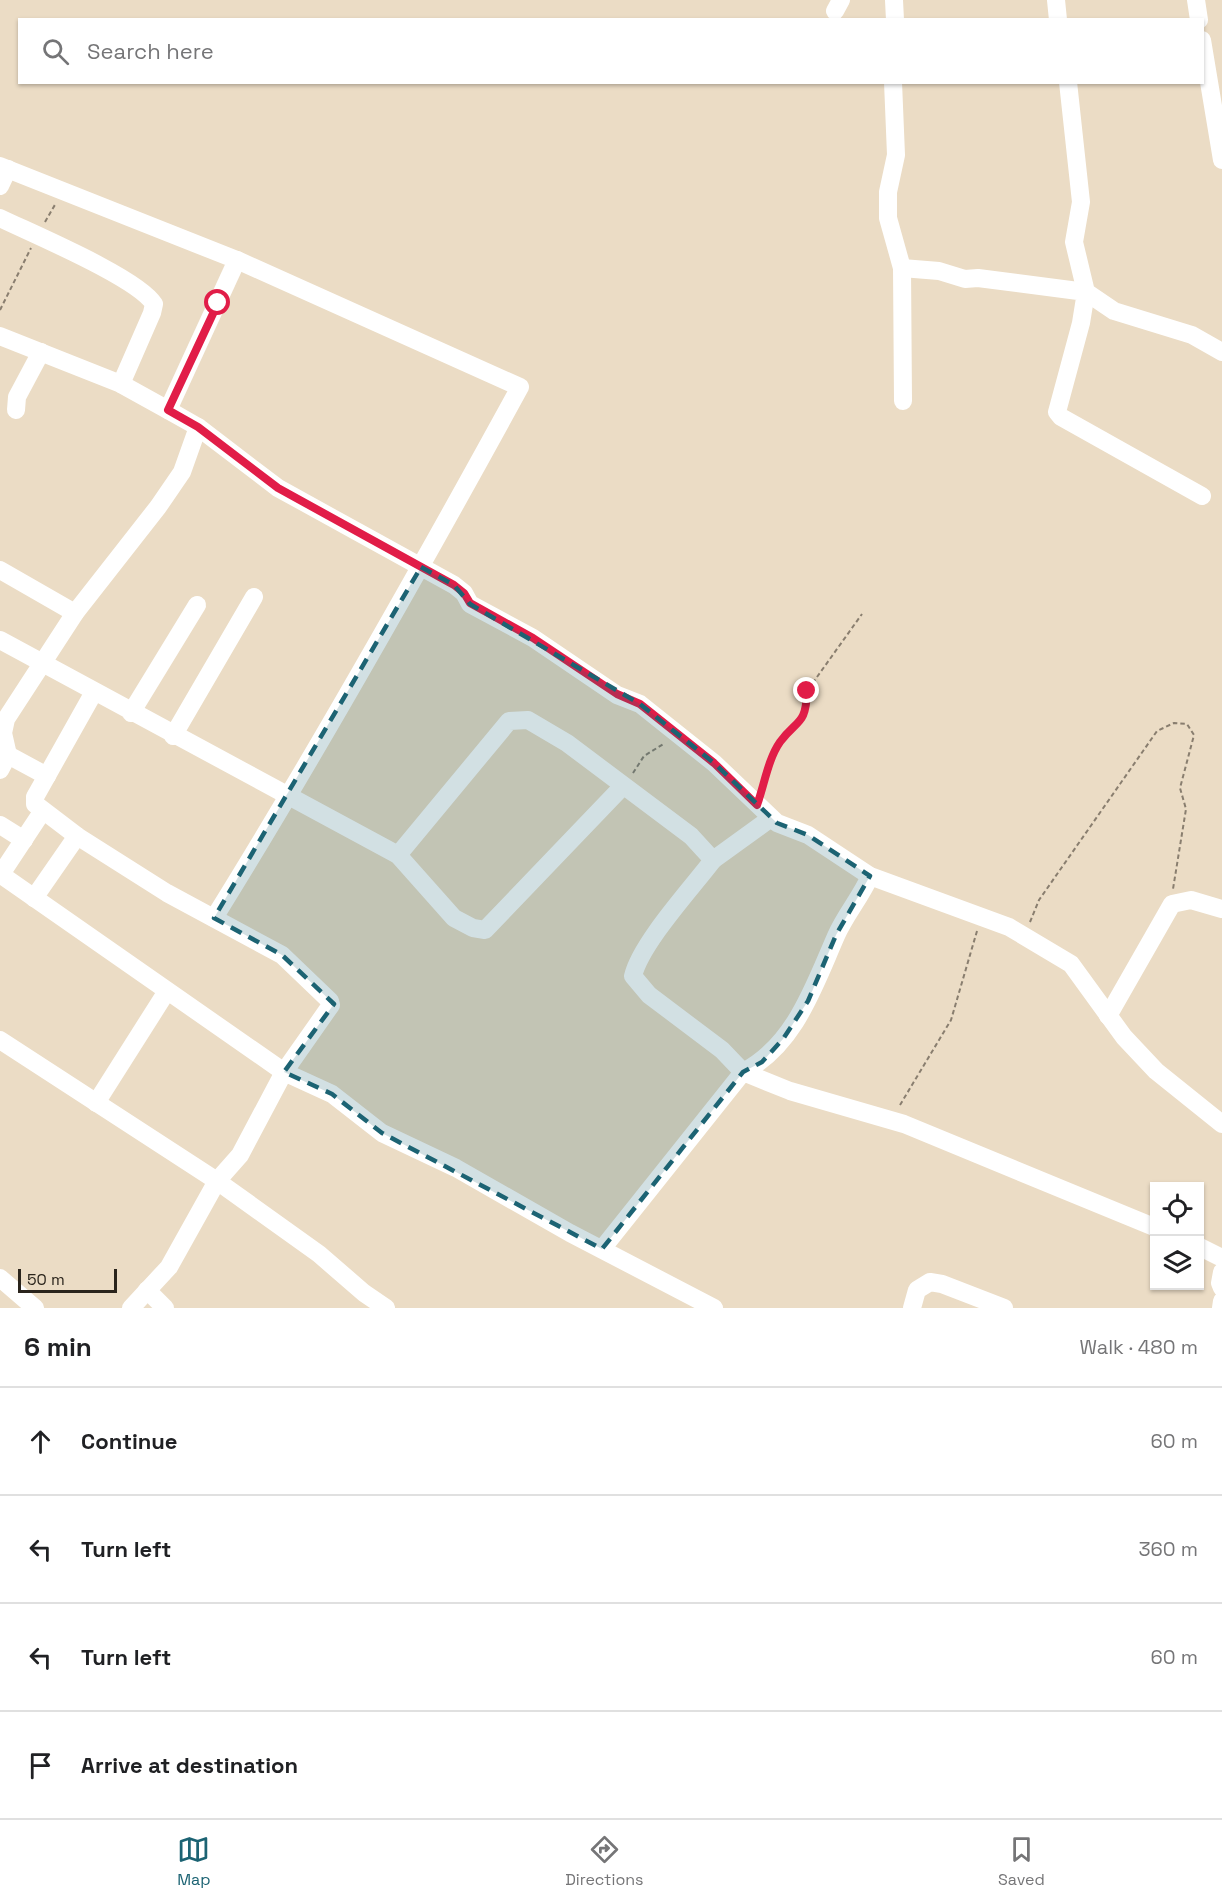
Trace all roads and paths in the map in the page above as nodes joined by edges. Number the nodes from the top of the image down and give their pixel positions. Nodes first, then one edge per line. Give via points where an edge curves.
1 (894, 0) edge
2 (1056, 0) edge
3 (1196, 0) edge
4 (895, 18) edge
5 (1058, 18) edge
6 (1199, 18) edge
7 (1204, 46) edge
8 (893, 84) edge
9 (1068, 84) edge
10 (1222, 160) edge
11 (4, 167) edge
12 (0, 186) edge
13 (0, 218) edge
14 (237, 260) junction
15 (902, 268) junction
16 (1086, 292) junction
17 (0, 336) edge
18 (41, 352) junction
19 (1222, 352) edge
20 (121, 384) junction
21 (903, 401) dead end
22 (168, 410) junction
23 (16, 411) dead end
24 (198, 427) junction
25 (1202, 496) dead end
26 (421, 567) junction
27 (0, 570) edge
28 (254, 597) dead end
29 (196, 605) dead end
30 (75, 613) junction
31 (862, 614) dead end
32 (0, 640) edge
33 (43, 664) junction
34 (94, 692) junction
35 (131, 712) junction
36 (681, 734) junction
37 (173, 736) junction
38 (4, 762) edge
39 (47, 776) junction
40 (623, 786) junction
41 (288, 798) junction
42 (764, 811) junction
43 (42, 812) junction
44 (1, 827) edge
45 (77, 836) junction
46 (24, 840) junction
47 (398, 855) junction
48 (713, 861) junction
49 (0, 874) edge
50 (870, 876) junction
51 (34, 898) junction
52 (1172, 904) junction
53 (1222, 909) edge
54 (981, 917) junction
55 (214, 918) junction
56 (1024, 936) junction
57 (167, 992) junction
58 (1108, 1016) junction
59 (0, 1040) edge
60 (284, 1072) junction
61 (743, 1072) junction
62 (96, 1103) junction
63 (891, 1121) junction
64 (1222, 1124) edge
65 (217, 1181) junction
66 (1150, 1225) edge
67 (602, 1249) junction
68 (1204, 1249) edge
69 (1222, 1258) edge
70 (1222, 1272) edge
71 (0, 1278) edge
72 (1222, 1288) edge
73 (147, 1290) junction
74 (1222, 1301) edge
75 (35, 1308) edge
76 (131, 1308) edge
77 (165, 1308) edge
78 (386, 1308) edge
79 (714, 1308) edge
80 (912, 1308) edge
81 (1004, 1308) edge
82 (1221, 1308) edge

1 - 4 street
2 - 5 street
3 - 6 street
7 - 10 street
8 - 15 street via 896,155 888,192 888,218
9 - 16 street via 1081,202 1074,243
11 - 12 street
11 - 14 street
13 - 20 street via 119,277 150,297 154,304 152,313
14 - 22 street
14 - 26 street via 520,387
15 - 16 street
15 - 21 street
16 - 19 street via 1114,311 1192,335
16 - 25 street via 1082,323 1057,412
17 - 18 street
18 - 20 street
18 - 23 street via 17,397
20 - 22 street
22 - 24 street
24 - 26 street via 278,488
24 - 30 street via 182,472
26 - 36 street via 454,585 470,603 533,638 617,694 640,704
26 - 41 street
27 - 30 street
28 - 37 street
29 - 35 street
30 - 33 street
31 - 42 path via 807,691 802,721 780,742
32 - 33 street
33 - 34 street
33 - 38 street via 2,725
34 - 35 street
34 - 39 street
35 - 37 street
36 - 40 path via 644,756
36 - 42 street
37 - 41 street
38 - 39 street
39 - 43 street via 35,797
40 - 47 street via 567,743 528,720 509,721
40 - 47 street via 485,930 454,918
40 - 48 street via 691,836
41 - 47 street
41 - 55 street
42 - 48 street
42 - 50 street
43 - 45 street
43 - 46 street
44 - 46 street
45 - 51 street
45 - 55 street
46 - 49 street
48 - 61 street via 656,934 633,976 649,995 722,1050
49 - 51 street
50 - 54 street
50 - 61 street via 836,935 808,1001 762,1062
51 - 57 street
52 - 53 street via 1191,900
52 - 56 path via 1186,808 1180,788 1194,735 1187,724 1174,723 1158,731 1136,759 1039,900
52 - 58 street
54 - 56 street
54 - 63 path via 951,1020
55 - 60 street via 282,955 330,1000 330,1010
56 - 58 street via 1071,964
57 - 60 street
57 - 62 street
58 - 64 street via 1156,1071
59 - 62 street
60 - 65 street via 240,1155
60 - 67 street via 332,1094 382,1133 456,1168
61 - 63 street via 790,1091
61 - 67 street
62 - 65 street
63 - 66 street
65 - 73 street via 169,1267
65 - 78 street
67 - 79 street
68 - 69 street
70 - 72 street
71 - 75 street
73 - 76 street
73 - 77 street
74 - 82 street
80 - 81 street via 917,1290 930,1282

